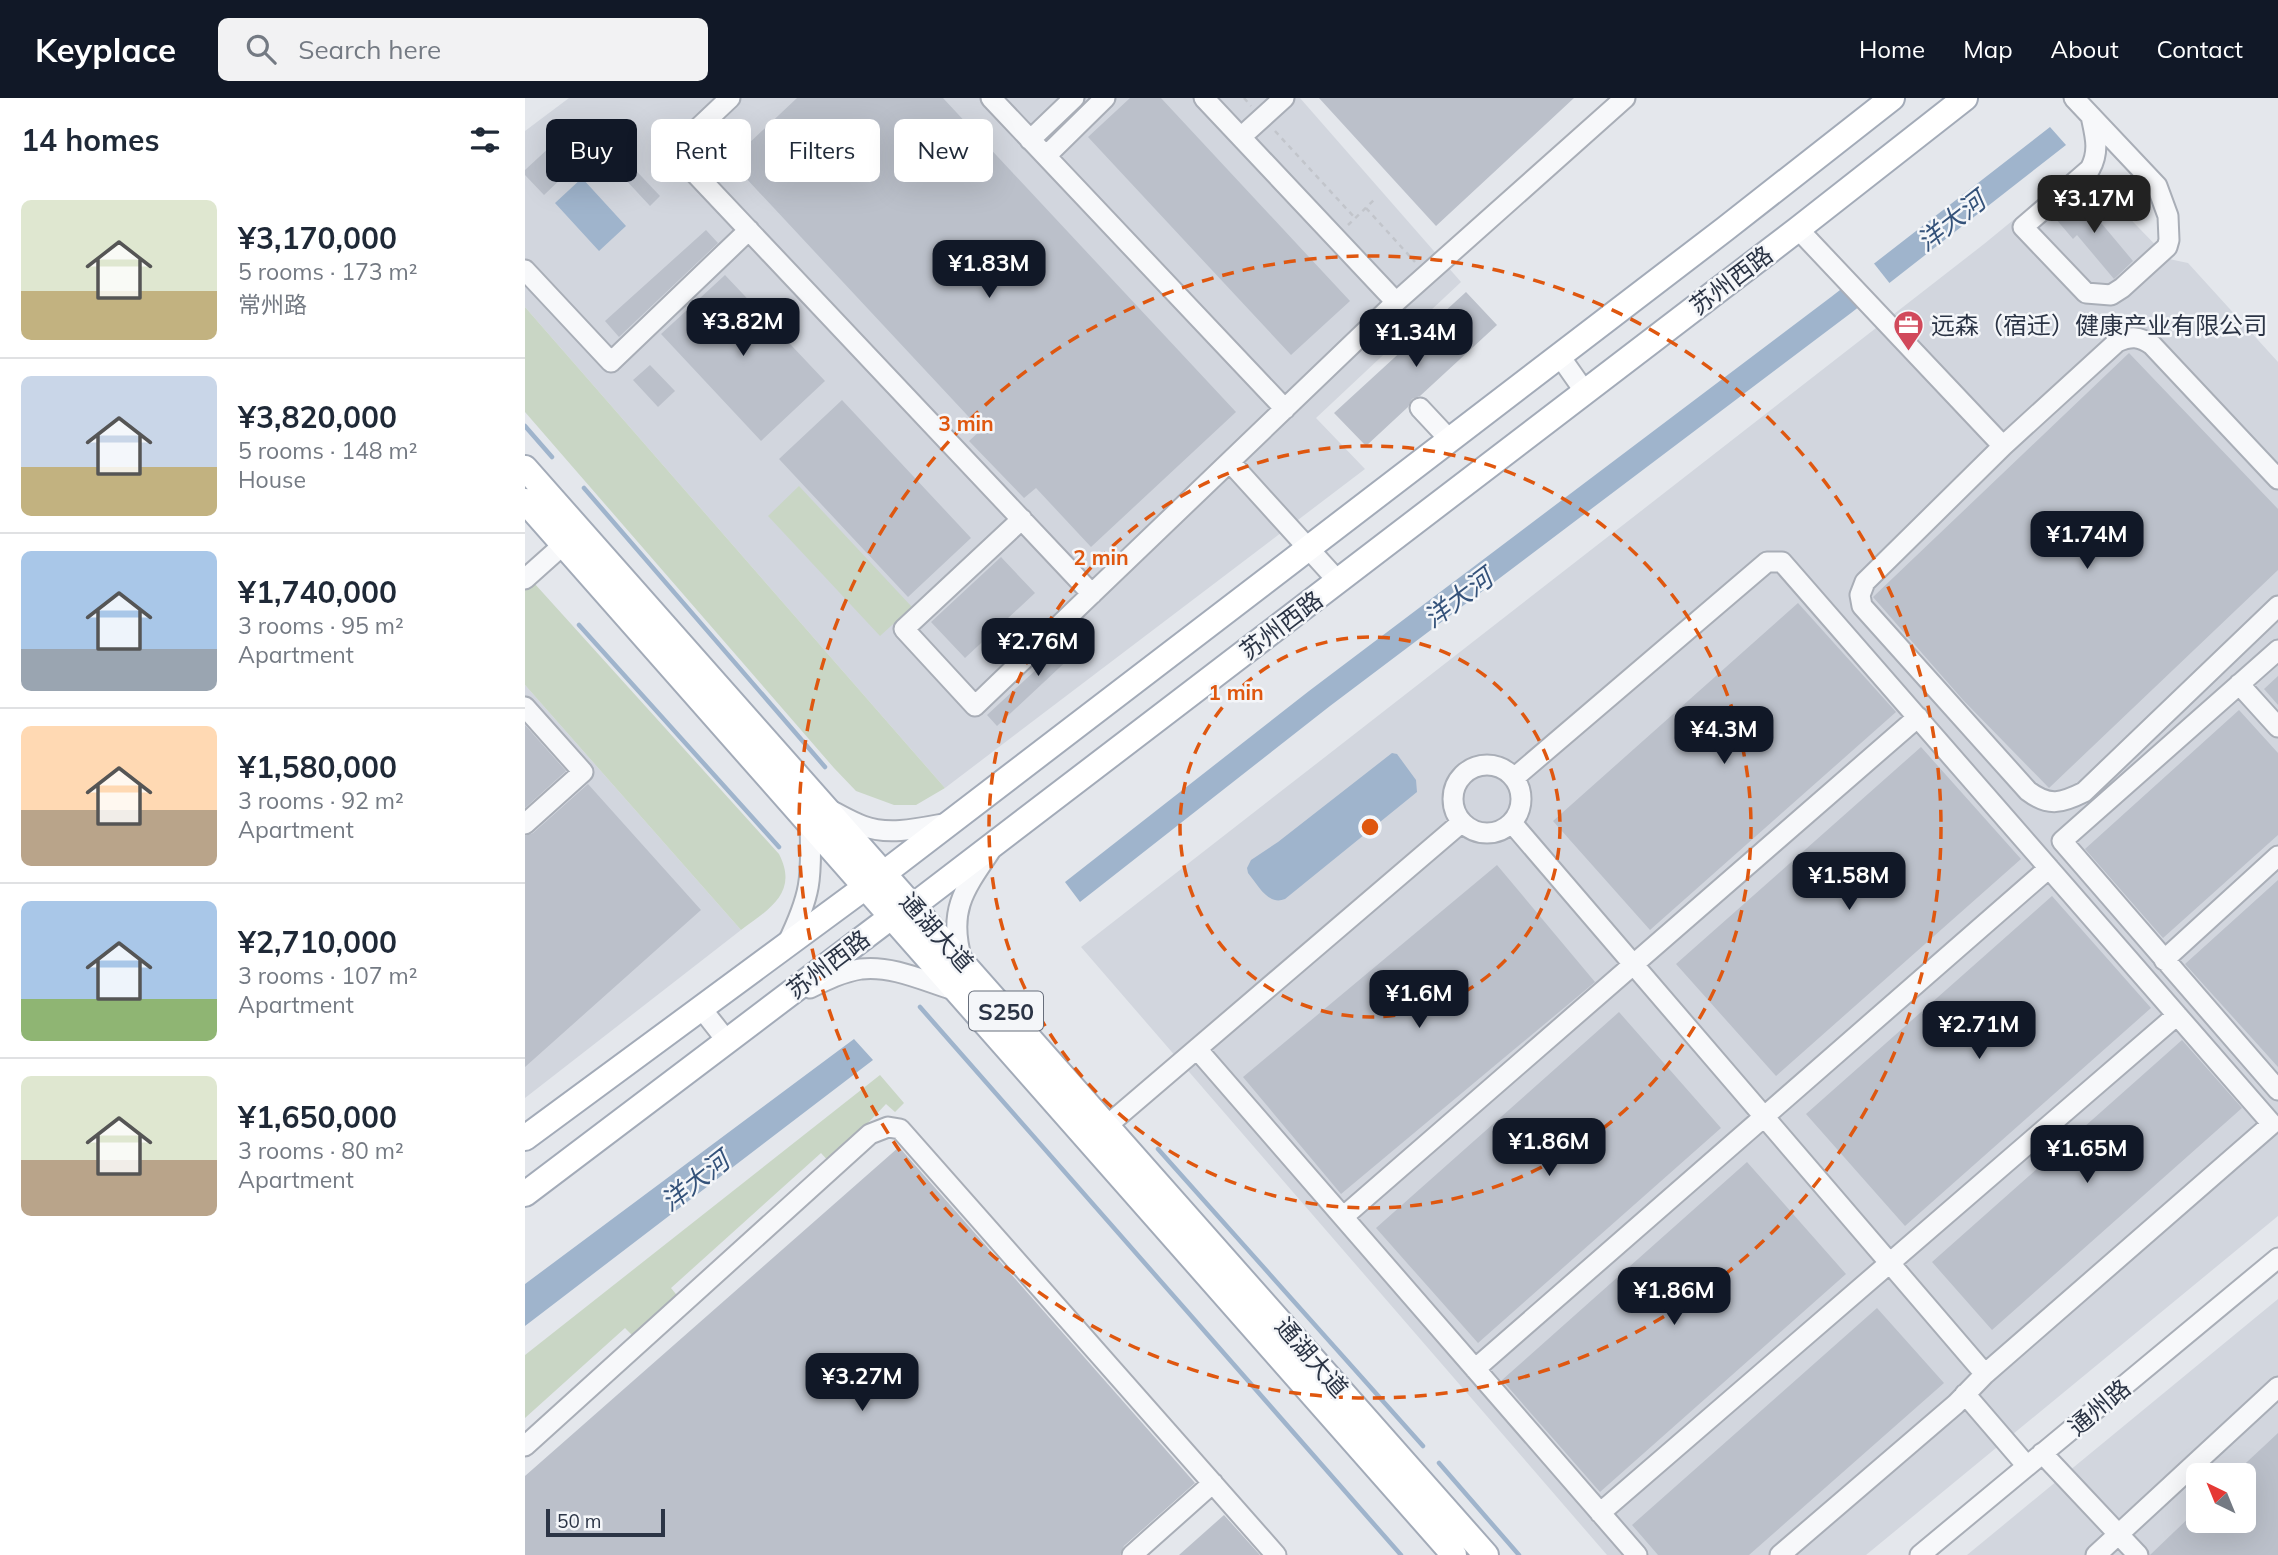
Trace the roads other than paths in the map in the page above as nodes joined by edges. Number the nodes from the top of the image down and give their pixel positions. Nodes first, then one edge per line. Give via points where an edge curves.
1 (730, 98) edge
2 (991, 98) edge
3 (1074, 98) edge
4 (1105, 98) edge
5 (1204, 98) edge
6 (1284, 98) edge
7 (1625, 98) edge
8 (1892, 98) edge
9 (2074, 98) edge
10 (1949, 103) edge
11 (2091, 116) junction
12 (1241, 137) junction
13 (1030, 140) junction
14 (1046, 156) junction
15 (1798, 229) junction
16 (749, 230) junction
17 (525, 270) edge
18 (1397, 302) junction
19 (1559, 355) junction
20 (1585, 391) junction
21 (1420, 408) dead end
22 (1285, 409) junction
23 (1449, 439) junction
24 (2003, 446) junction
25 (1230, 462) junction
26 (525, 468) edge
27 (2278, 479) edge
28 (525, 501) edge
29 (1022, 519) junction
30 (563, 545) junction
31 (1308, 548) junction
32 (525, 579) edge
33 (1338, 581) junction
34 (1092, 594) junction
35 (2278, 606) edge
36 (2278, 650) edge
37 (2239, 684) junction
38 (525, 706) edge
39 (1918, 717) junction
40 (2278, 727) edge
41 (1514, 778) junction
42 (818, 817) junction
43 (1462, 822) junction
44 (949, 823) junction
45 (1512, 823) junction
46 (525, 824) edge
47 (996, 843) junction
48 (2278, 856) edge
49 (2049, 868) junction
50 (874, 880) junction
51 (913, 906) junction
52 (891, 917) junction
53 (787, 944) junction
54 (2164, 960) junction
55 (963, 961) junction
56 (1633, 965) junction
57 (957, 991) junction
58 (771, 1007) junction
59 (701, 1008) junction
60 (2177, 1015) junction
61 (727, 1041) junction
62 (1197, 1049) junction
63 (2278, 1090) edge
64 (1764, 1117) junction
65 (1099, 1133) junction
66 (525, 1139) edge
67 (525, 1194) edge
68 (1343, 1217) junction
69 (2278, 1258) edge
70 (1889, 1263) junction
71 (1475, 1369) junction
72 (1985, 1374) junction
73 (2278, 1387) edge
74 (1965, 1394) junction
75 (525, 1446) edge
76 (2035, 1460) junction
77 (1213, 1483) junction
78 (1600, 1513) junction
79 (2119, 1534) junction
80 (1132, 1555) edge
81 (1276, 1555) edge
82 (1454, 1555) edge
83 (1486, 1555) edge
84 (1637, 1555) edge
85 (1780, 1555) edge
86 (1920, 1555) edge
87 (2096, 1555) edge
88 (2138, 1555) edge

1 - 16 street via 674,151
2 - 13 street
3 - 13 street
4 - 14 street
5 - 12 street
6 - 12 street
7 - 18 street
8 - 19 main road, 苏州西路
9 - 11 street
10 - 15 main road, 苏州西路
11 - 11 street via 2157,186 2168,216 2167,247 2111,295 2086,293 2023,227 2090,169 2097,144
12 - 18 street
13 - 14 street
14 - 22 street
15 - 20 main road, 苏州西路
15 - 24 street
16 - 17 street via 611,362
16 - 29 street
18 - 22 street
19 - 20 street
19 - 23 main road, 苏州西路
20 - 33 main road, 苏州西路
21 - 23 street
22 - 25 street
23 - 31 main road, 苏州西路
24 - 27 street via 2117,342 2141,337
24 - 35 street via 1865,582 1860,595 1862,606 2041,801 2064,802 2084,792
25 - 31 street
25 - 34 street
26 - 42 main road, 通湖大道 / S250
28 - 30 main road, 通湖大道 / S250
29 - 34 street
29 - 34 street via 904,629 975,706
30 - 32 street
30 - 42 main road, 通湖大道 / S250
31 - 33 street
31 - 44 main road, 苏州西路
33 - 47 main road, 苏州西路
36 - 37 street
37 - 40 street
37 - 54 street via 2062,841
38 - 46 street via 583,772
39 - 41 street via 1788,567 1767,562
39 - 49 street
39 - 56 street
41 - 43 street via 1489,764 1467,771 1454,790 1455,813
41 - 45 street via 1522,804
42 - 44 street via 881,830
42 - 50 main road, 通湖大道 / S250
42 - 53 street via 809,891
43 - 45 street via 1481,833
43 - 62 street
44 - 50 main road, 苏州西路
45 - 56 street
47 - 51 main road, 苏州西路
47 - 55 street via 960,902 955,937
48 - 54 street
49 - 60 street
49 - 64 street
50 - 51 main road, 通湖大道 / S250
50 - 52 main road, 通湖大道 / S250
50 - 53 main road, 苏州西路
51 - 52 main road, 苏州西路
51 - 55 main road, 通湖大道 / S250
52 - 57 main road, 通湖大道 / S250
52 - 58 main road, 苏州西路
53 - 59 main road, 苏州西路
54 - 63 street
55 - 65 main road, 通湖大道 / S250
56 - 64 street
56 - 68 street
57 - 58 street via 905,974 863,969 836,975
57 - 65 main road, 通湖大道 / S250
58 - 61 main road, 苏州西路
59 - 61 street
59 - 66 main road, 苏州西路
60 - 70 street
60 - 72 street via 2272,1124
61 - 67 main road, 苏州西路
62 - 65 street
62 - 68 street
64 - 70 street
64 - 71 street
65 - 82 main road, 通湖大道 / S250
65 - 83 main road, 通湖大道 / S250
68 - 71 street
69 - 76 street, 通州路
70 - 72 street
70 - 78 street
71 - 78 street
72 - 74 street
73 - 79 street
74 - 76 street
74 - 85 street
75 - 77 street via 870,1134 888,1127 899,1129
76 - 79 street
76 - 86 street, 通州路
77 - 80 street
77 - 81 street
78 - 84 street
79 - 87 street
79 - 88 street

